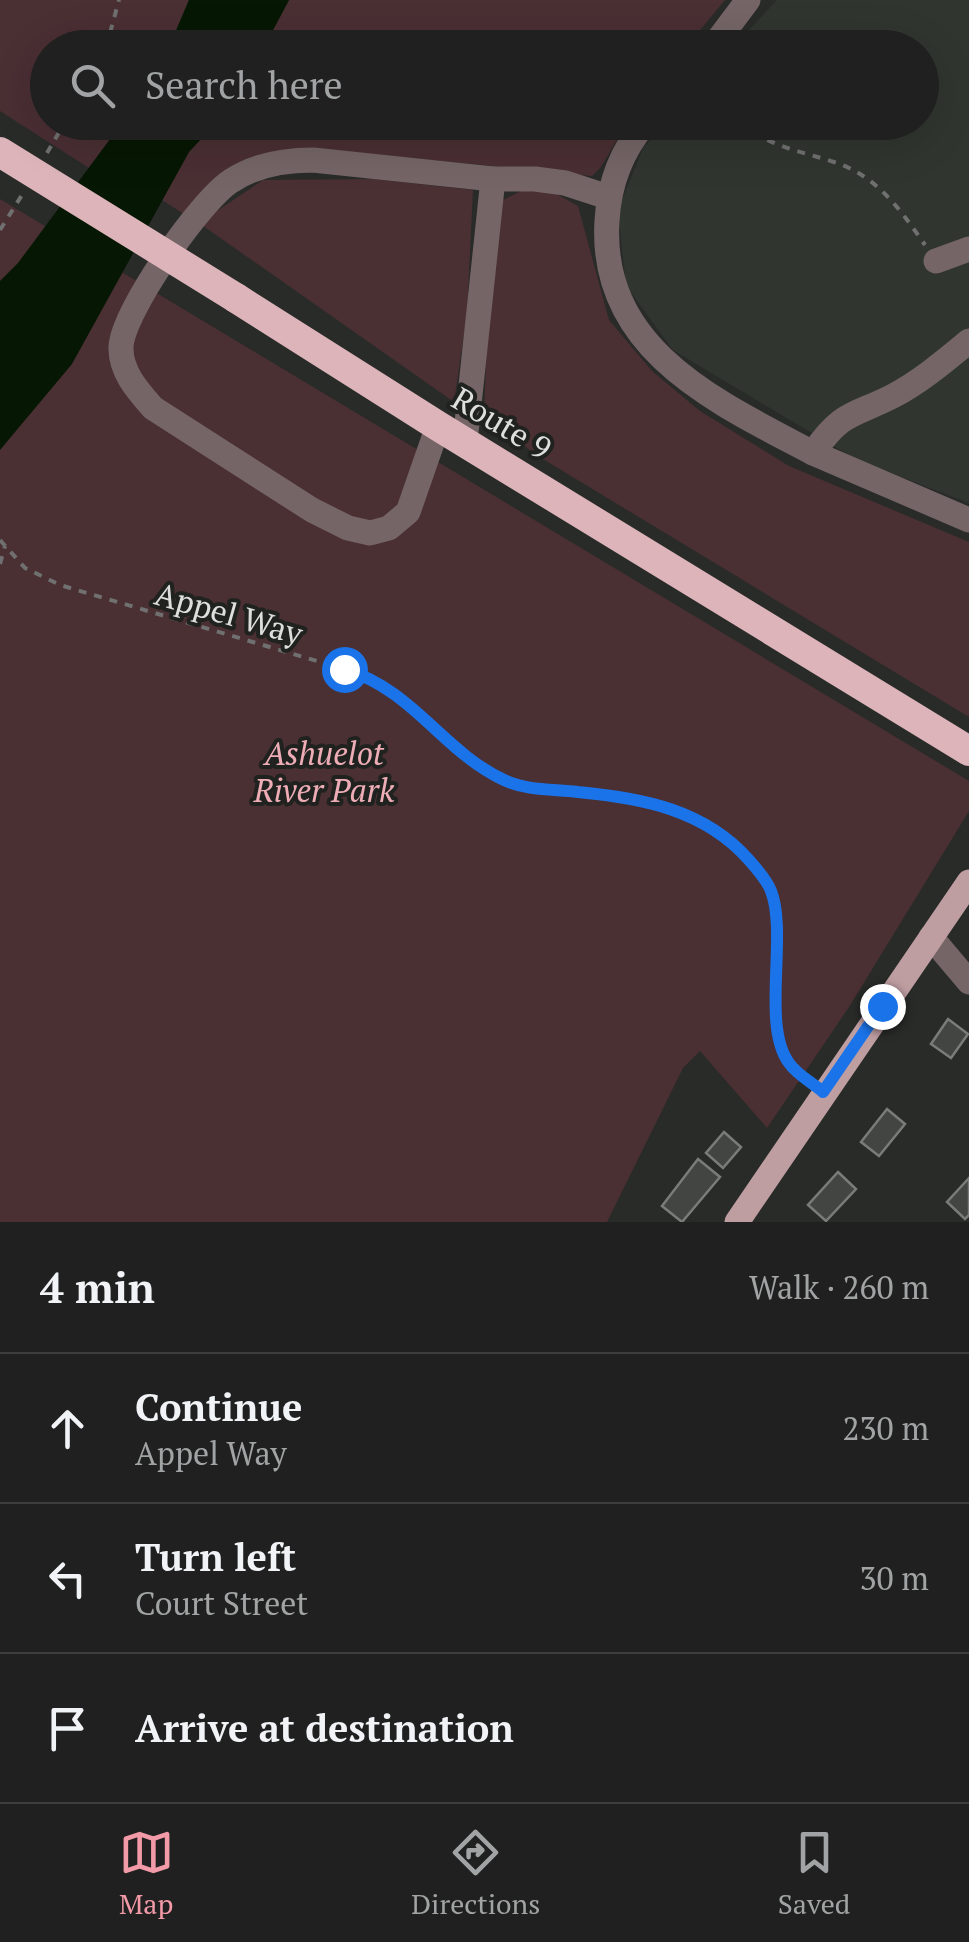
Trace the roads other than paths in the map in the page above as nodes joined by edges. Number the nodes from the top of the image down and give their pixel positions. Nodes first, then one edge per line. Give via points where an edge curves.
1 (748, 0) edge
2 (726, 30) edge
3 (633, 140) edge
4 (0, 152) edge
5 (493, 179) junction
6 (608, 197) junction
7 (969, 250) edge
8 (936, 261) road end
9 (969, 341) edge
10 (438, 426) junction
11 (465, 442) junction
12 (813, 452) junction
13 (969, 520) edge
14 (969, 752) edge
15 (969, 882) edge
16 (930, 937) junction
17 (969, 982) edge
18 (737, 1222) edge

1 - 2 street
3 - 6 street
4 - 10 highway, Route 9, bridge
5 - 6 street via 550,181
5 - 10 street via 286,160 231,180 191,224 128,320 120,347 134,387 153,408 348,528 390,528 408,512
5 - 11 street
6 - 12 street via 610,265 633,326 685,380
7 - 8 street
9 - 12 street via 894,396 840,420
10 - 11 highway, Route 9
11 - 14 highway, Route 9
12 - 13 street
15 - 16 main road
16 - 17 street
16 - 18 main road

